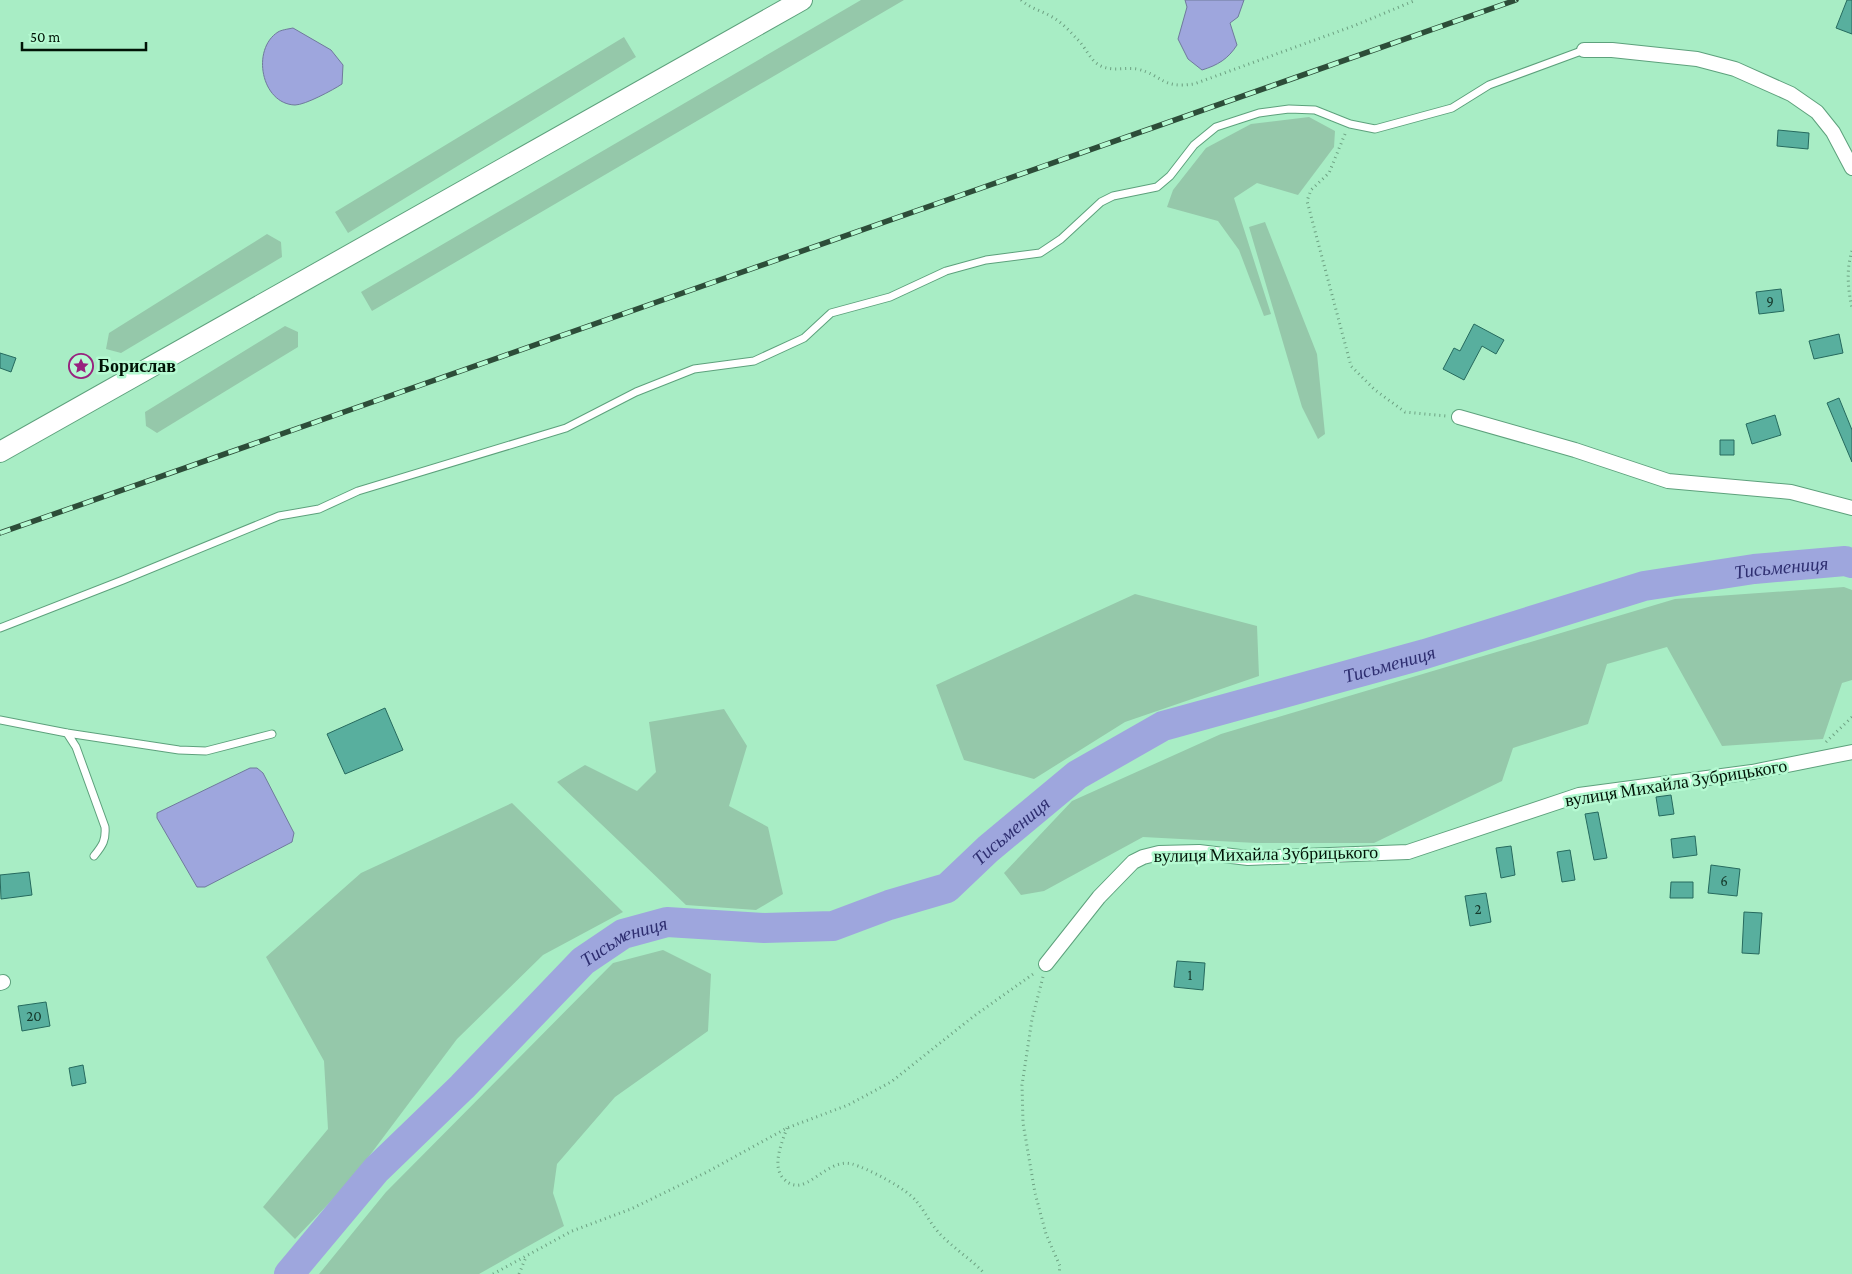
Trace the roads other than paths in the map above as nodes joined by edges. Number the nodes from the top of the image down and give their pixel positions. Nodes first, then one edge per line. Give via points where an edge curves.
1 (802, 0) edge
2 (1584, 50) joint
3 (1852, 168) edge
4 (1460, 417) road end
5 (0, 452) edge
6 (1852, 508) edge
7 (0, 628) edge
8 (0, 720) edge
9 (67, 733) junction
10 (272, 734) dead end
11 (1852, 752) edge
12 (94, 856) dead end
13 (1046, 964) road end

1 - 5 main road
2 - 3 street via 1697,59 1735,69 1791,94 1817,112 1833,132
2 - 7 lane via 1489,85 1452,108 1375,129 1350,124 1314,110 1289,108 1259,113 1216,127 1194,145 1157,187 1113,196 1101,202 1061,239 1040,253 986,260 946,271 890,297 831,313 804,338 754,361 694,369 636,392 566,428 358,491 319,509 279,516
4 - 6 street via 1668,481 1791,492
8 - 9 lane
9 - 10 lane via 206,751
9 - 12 lane via 76,747 105,827 104,845
11 - 13 street, вулиця Михайла Зубрицького via 1752,772 1579,796 1408,852 1248,858 1199,852 1142,857 1099,897

